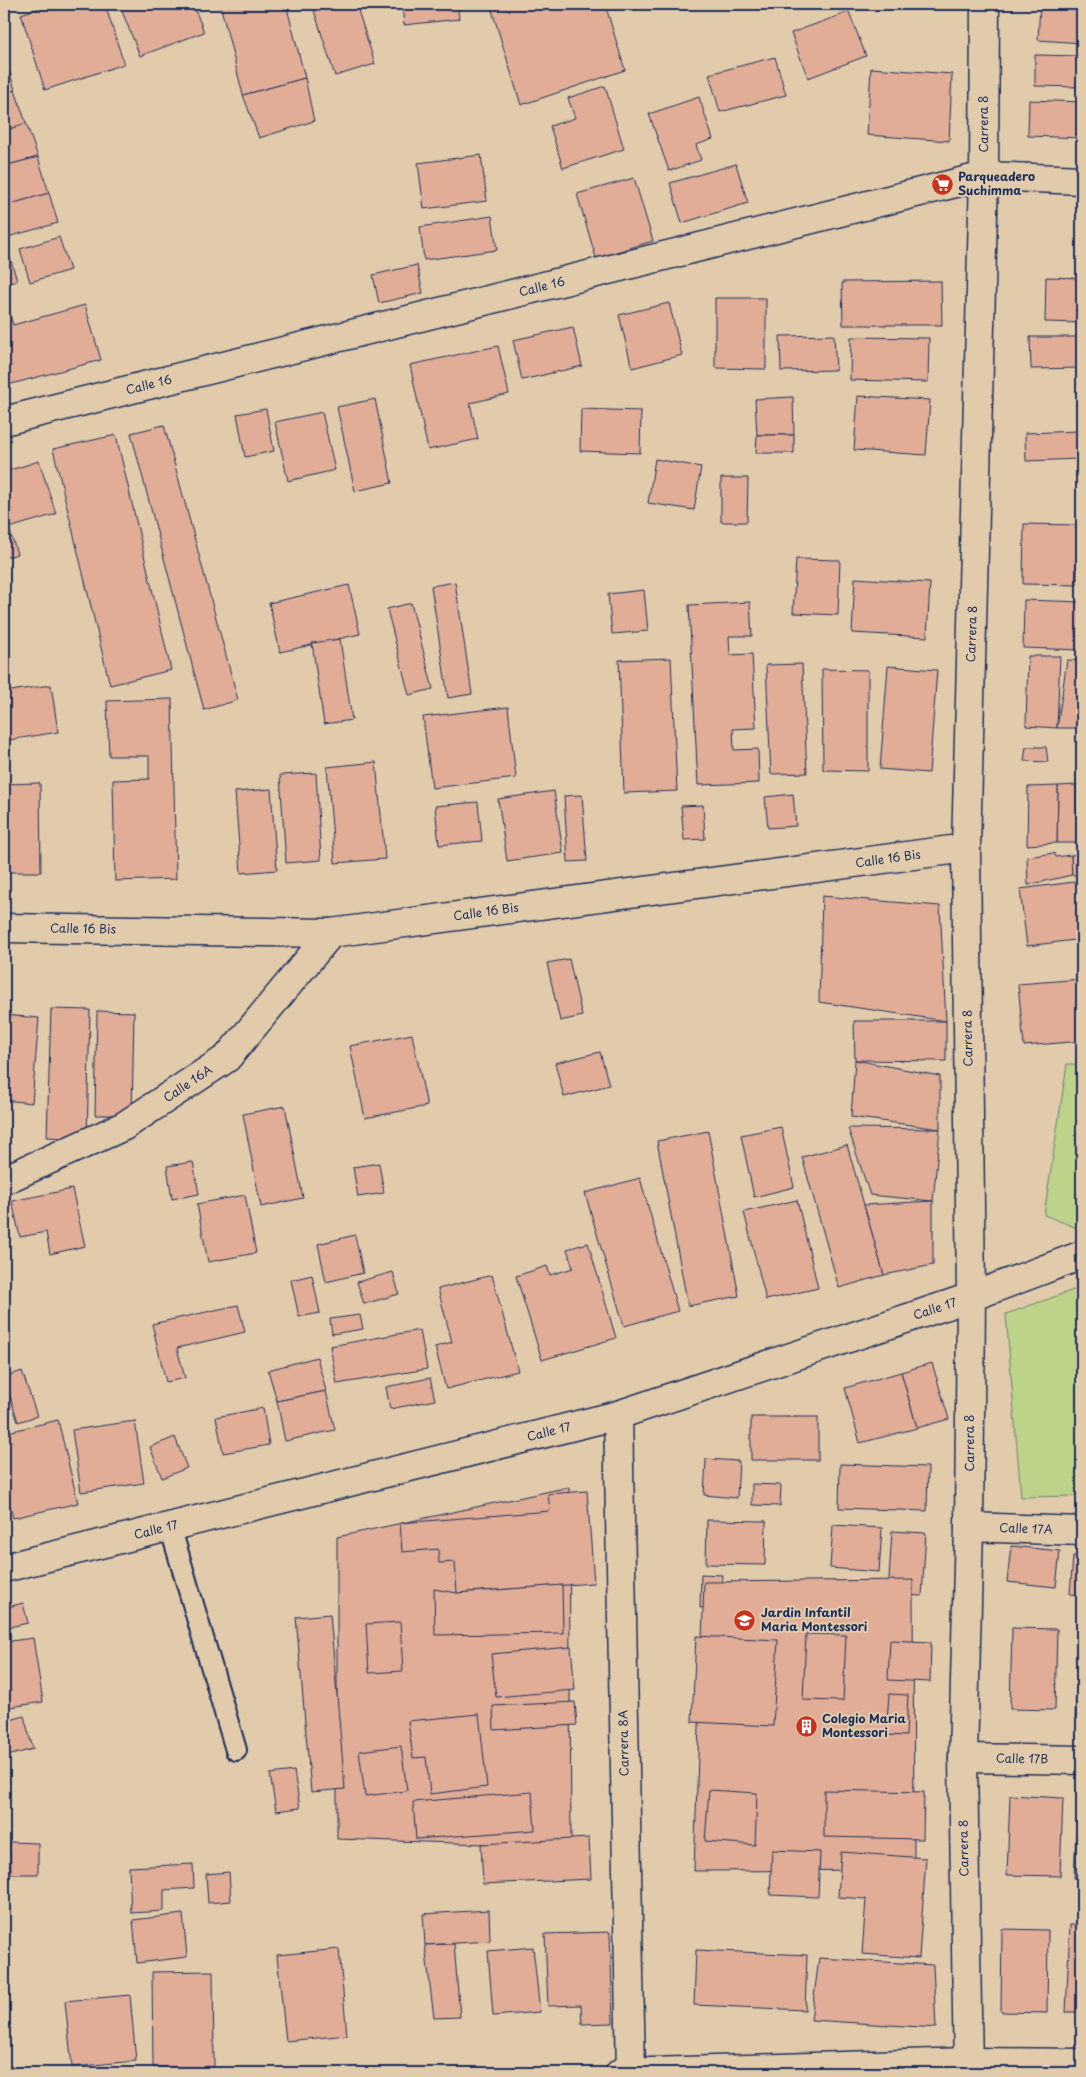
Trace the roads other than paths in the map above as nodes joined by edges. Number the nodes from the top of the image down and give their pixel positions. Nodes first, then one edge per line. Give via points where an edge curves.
1 (985, 4) edge
2 (984, 176) junction
3 (1082, 180) edge
4 (4, 421) edge
5 (966, 848) junction
6 (4, 928) edge
7 (331, 933) junction
8 (4, 1180) edge
9 (1082, 1255) edge
10 (970, 1297) junction
11 (618, 1415) junction
12 (170, 1526) junction
13 (969, 1527) junction
14 (1082, 1531) edge
15 (4, 1568) edge
16 (236, 1750) dead end
17 (963, 1758) junction
18 (1082, 1760) edge
19 (1082, 2063) edge
20 (968, 2068) edge
21 (627, 2073) edge

1 - 2 street, Carrera 8
2 - 3 street, Calle 16
2 - 4 street, Calle 16
2 - 5 street, Carrera 8
5 - 7 street, Calle 16 Bis
5 - 10 street, Carrera 8
6 - 7 street, Calle 16 Bis
7 - 8 street, Calle 16A via 227,1058 124,1126
9 - 10 street, Calle 17
10 - 11 street, Calle 17
10 - 13 street, Carrera 8
11 - 12 street, Calle 17
11 - 21 street, Carrera 8A
12 - 15 street, Calle 17
12 - 16 lane
13 - 14 street, Calle 17A
13 - 17 street, Carrera 8
17 - 18 street, Calle 17B
17 - 20 street, Carrera 8
19 - 20 street
20 - 21 street

